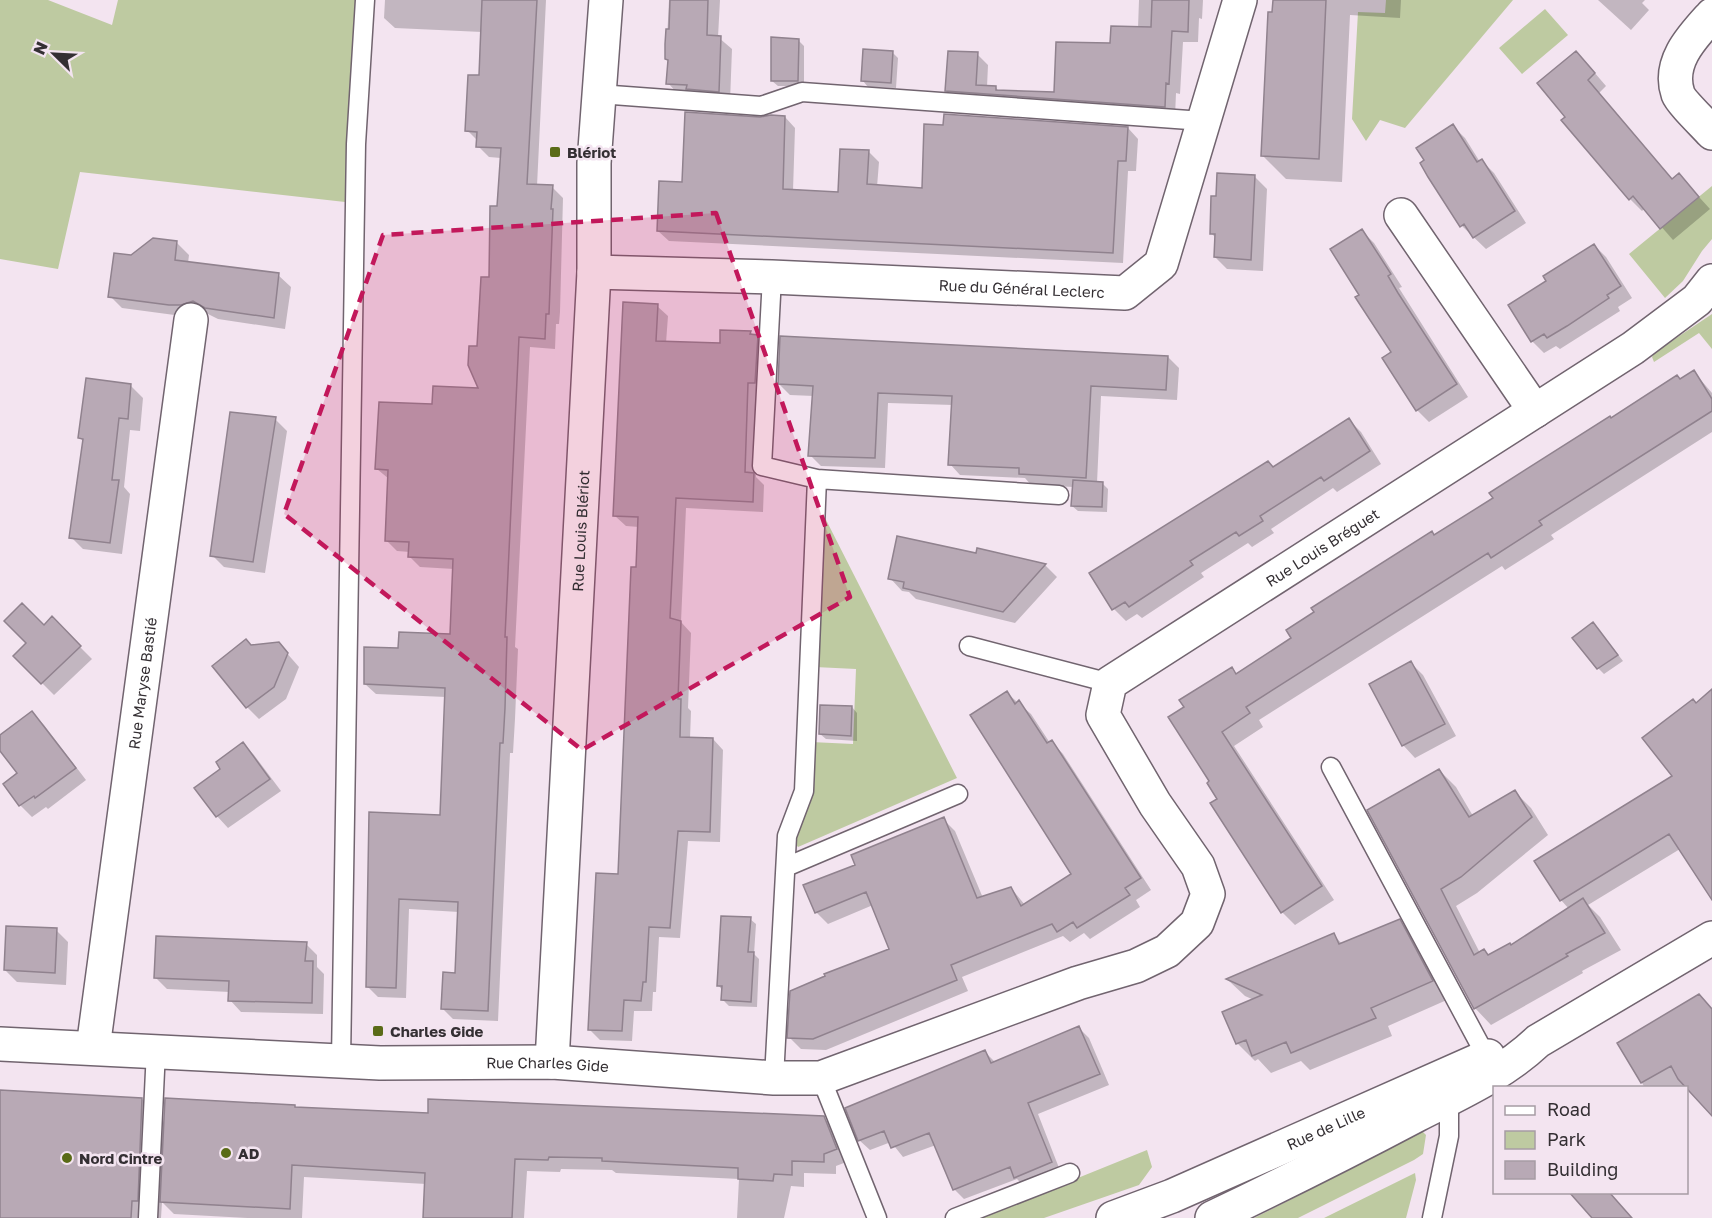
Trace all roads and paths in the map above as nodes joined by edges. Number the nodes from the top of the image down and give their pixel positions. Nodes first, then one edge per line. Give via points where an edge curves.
1 (365, 0) edge
2 (606, 0) edge
3 (1240, 0) edge
4 (1712, 15) edge
5 (599, 94) junction
6 (1203, 121) junction
7 (1712, 133) edge
8 (1401, 214) dead end
9 (594, 272) junction
10 (772, 277) junction
11 (1712, 281) edge
12 (191, 320) dead end
13 (1535, 411) junction
14 (817, 479) junction
15 (1059, 495) dead end
16 (969, 646) dead end
17 (1110, 683) junction
18 (1331, 767) dead end
19 (958, 794) dead end
20 (786, 867) junction
21 (1712, 938) edge
22 (1538, 1041) junction
23 (0, 1044) edge
24 (93, 1048) junction
25 (156, 1050) junction
26 (1486, 1056) junction
27 (341, 1060) junction
28 (552, 1062) junction
29 (774, 1078) junction
30 (821, 1078) junction
31 (1449, 1099) junction
32 (1070, 1173) dead end
33 (148, 1218) edge
34 (877, 1218) edge
35 (955, 1218) edge
36 (1113, 1218) edge
37 (1212, 1218) edge
38 (1432, 1218) edge

1 - 27 lane via 356,144
2 - 5 street, Rue Louis Blériot
3 - 6 street, Rue du Général Leclerc
4 - 7 street via 1687,44 1676,69 1678,95
5 - 6 lane via 761,106 802,92
5 - 9 street, Rue Louis Blériot via 594,164
6 - 10 street, Rue du Général Leclerc via 1161,264 1125,293
8 - 13 street
9 - 10 street, Rue du Général Leclerc
9 - 28 street, Rue Louis Blériot
10 - 14 lane via 762,466
11 - 13 street, Rue Louis Bréguet via 1697,300 1633,348
12 - 24 street, Rue Maryse Bastié
13 - 17 street, Rue Louis Bréguet
14 - 15 lane
14 - 20 lane via 804,791 787,836
16 - 17 lane
17 - 30 street, Rue Charles Gide via 1103,715 1155,804 1198,866 1208,894 1197,923 1167,951 1136,966 1078,983
18 - 26 lane
19 - 20 lane
20 - 29 lane
21 - 22 street, Rue de Lille
22 - 26 street, Rue de Lille
22 - 31 street, Rue de Lille via 1518,1060
23 - 24 street, Rue Charles Gide
24 - 25 street, Rue Charles Gide
25 - 27 street, Rue Charles Gide
25 - 33 lane
26 - 36 street, Rue de Lille via 1172,1196
27 - 28 street, Rue Charles Gide
28 - 29 street, Rue Charles Gide
29 - 30 street, Rue Charles Gide
30 - 34 lane
31 - 37 street, Rue de Lille
31 - 38 lane via 1449,1136
32 - 35 lane

